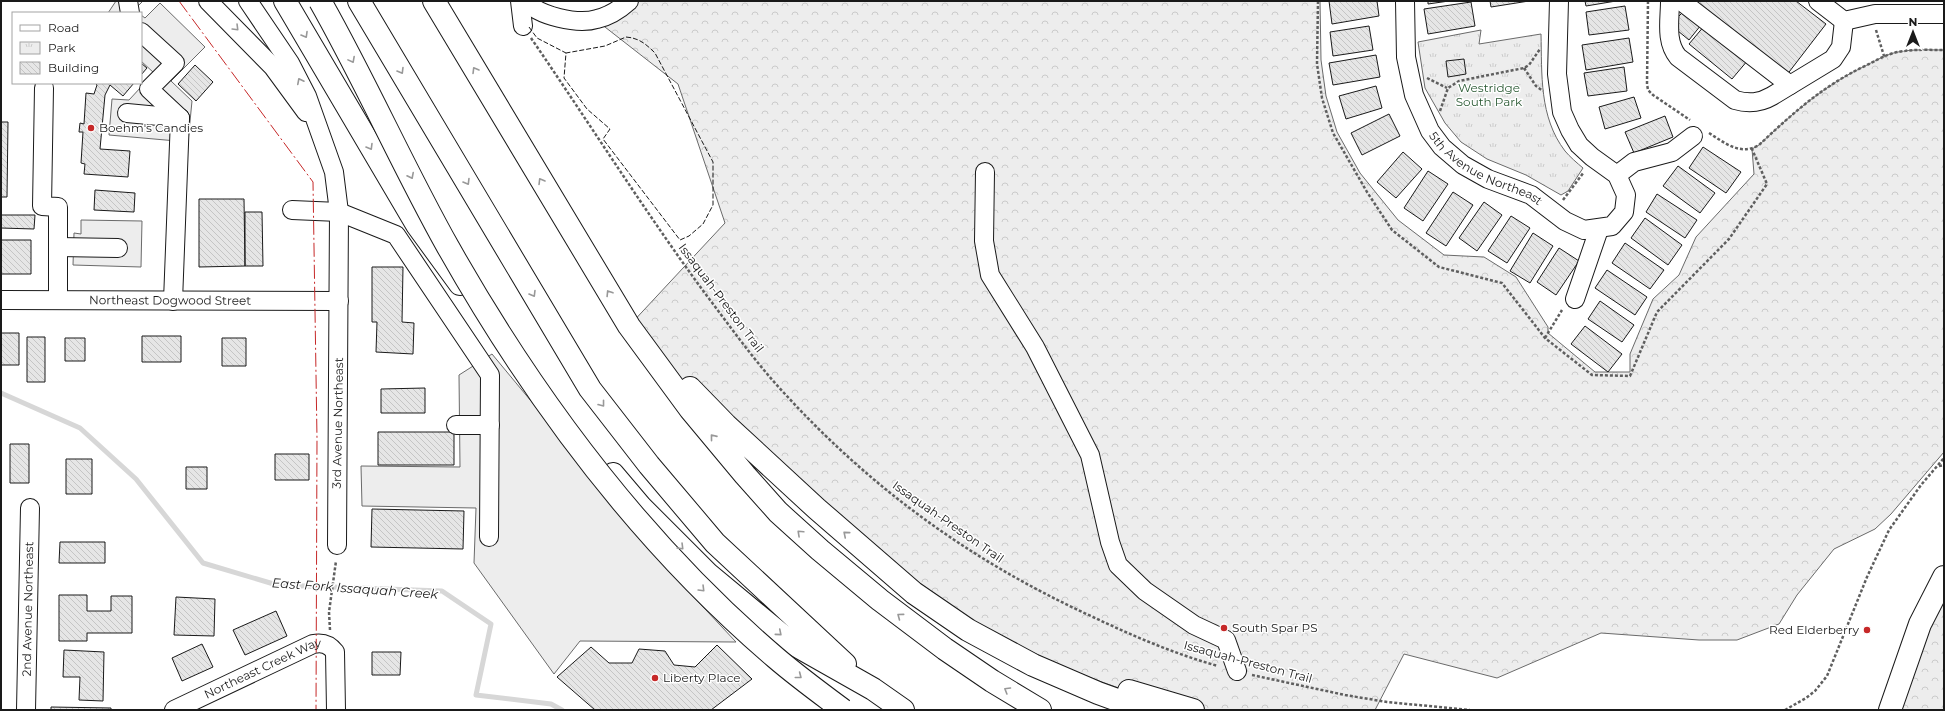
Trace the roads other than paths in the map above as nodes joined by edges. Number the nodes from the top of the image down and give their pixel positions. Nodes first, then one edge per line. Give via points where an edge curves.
1 (128, 1) edge
2 (208, 1) edge
3 (248, 1) edge
4 (285, 1) edge
5 (320, 1) edge
6 (359, 1) edge
7 (434, 1) edge
8 (520, 1) edge
9 (526, 1) edge
10 (629, 1) edge
11 (1405, 1) edge
12 (1559, 1) edge
13 (1670, 1) edge
14 (1681, 1) edge
15 (1818, 1) edge
16 (130, 12) edge
17 (1944, 14) edge
18 (1844, 21) junction
19 (523, 26) road end
20 (142, 33) edge
21 (1790, 85) junction
22 (44, 88) dead end
23 (127, 113) dead end
24 (180, 118) junction
25 (320, 131) junction
26 (1694, 136) dead end
27 (985, 172) dead end
28 (1617, 175) junction
29 (292, 210) dead end
30 (339, 212) junction
31 (1599, 229) junction
32 (58, 247) junction
33 (118, 248) dead end
34 (1575, 299) road end
35 (1, 300) edge
36 (58, 300) junction
37 (173, 301) junction
38 (339, 301) junction
39 (629, 326) junction
40 (456, 424) dead end
41 (490, 425) junction
42 (30, 508) dead end
43 (489, 537) dead end
44 (337, 545) road end
45 (876, 558) junction
46 (1944, 577) edge
47 (1237, 671) road end
48 (873, 689) junction
49 (26, 710) edge
50 (174, 710) edge
51 (336, 710) edge
52 (843, 710) edge
53 (903, 710) edge
54 (1040, 710) edge
55 (1145, 710) edge
56 (1193, 710) edge
57 (1890, 710) edge

1 - 16 street
2 -> 25 street via 273,67
25 -> 3 street via 299,79
4 -> 48 main road via 417,225 552,403 641,507 708,574 790,642
5 -> 52 main road, bridge via 447,245 517,359 566,431 638,521 704,591 776,658
6 -> 48 main road via 590,389 649,465 715,543
39 -> 7 main road
8 - 19 street
9 - 10 street via 542,13 582,21 596,20 617,11
11 - 31 street, 5th Avenue Northeast via 1406,57 1414,95 1430,131 1442,147 1463,165 1488,179 1531,196 1565,221 1584,230
12 - 28 street via 1557,74 1562,112 1579,146
13 - 21 street via 1672,50 1735,100 1744,103 1763,101
14 - 21 street
15 - 18 street
17 - 18 street via 1875,14
18 - 21 street via 1841,47 1833,59
20 - 24 street via 175,63 149,89
22 - 32 street via 42,206 58,207
23 - 24 street
24 - 37 street
25 - 30 street, 3rd Avenue Northeast via 334,172
26 - 28 street via 1672,152 1634,162
27 - 47 street via 984,241 990,275 1035,347 1090,455 1110,542 1118,565 1145,592 1194,625 1226,640
28 - 31 street, 5th Avenue Northeast via 1626,195 1624,212 1612,226
29 - 30 street
30 - 38 street, 3rd Avenue Northeast
30 - 41 street via 396,235 490,375
31 - 34 street
32 - 33 street
32 - 36 street
35 - 36 street, Northeast Dogwood Street
36 - 37 street, Northeast Dogwood Street
37 - 38 street, Northeast Dogwood Street
38 - 44 street, 3rd Avenue Northeast
45 -> 39 main road via 816,509 726,425
54 -> 39 main road via 945,649 874,595 778,512 690,409
40 - 41 street
41 - 43 street
42 - 49 street, 2nd Avenue Northeast
45 - 55 main road via 914,593 968,630 1055,676
45 - 56 main road via 975,622 1036,654 1133,693
46 - 57 main road via 1920,624
48 - 53 main road
50 - 51 street, Northeast Creek Way via 313,644 322,643 331,646 335,652

